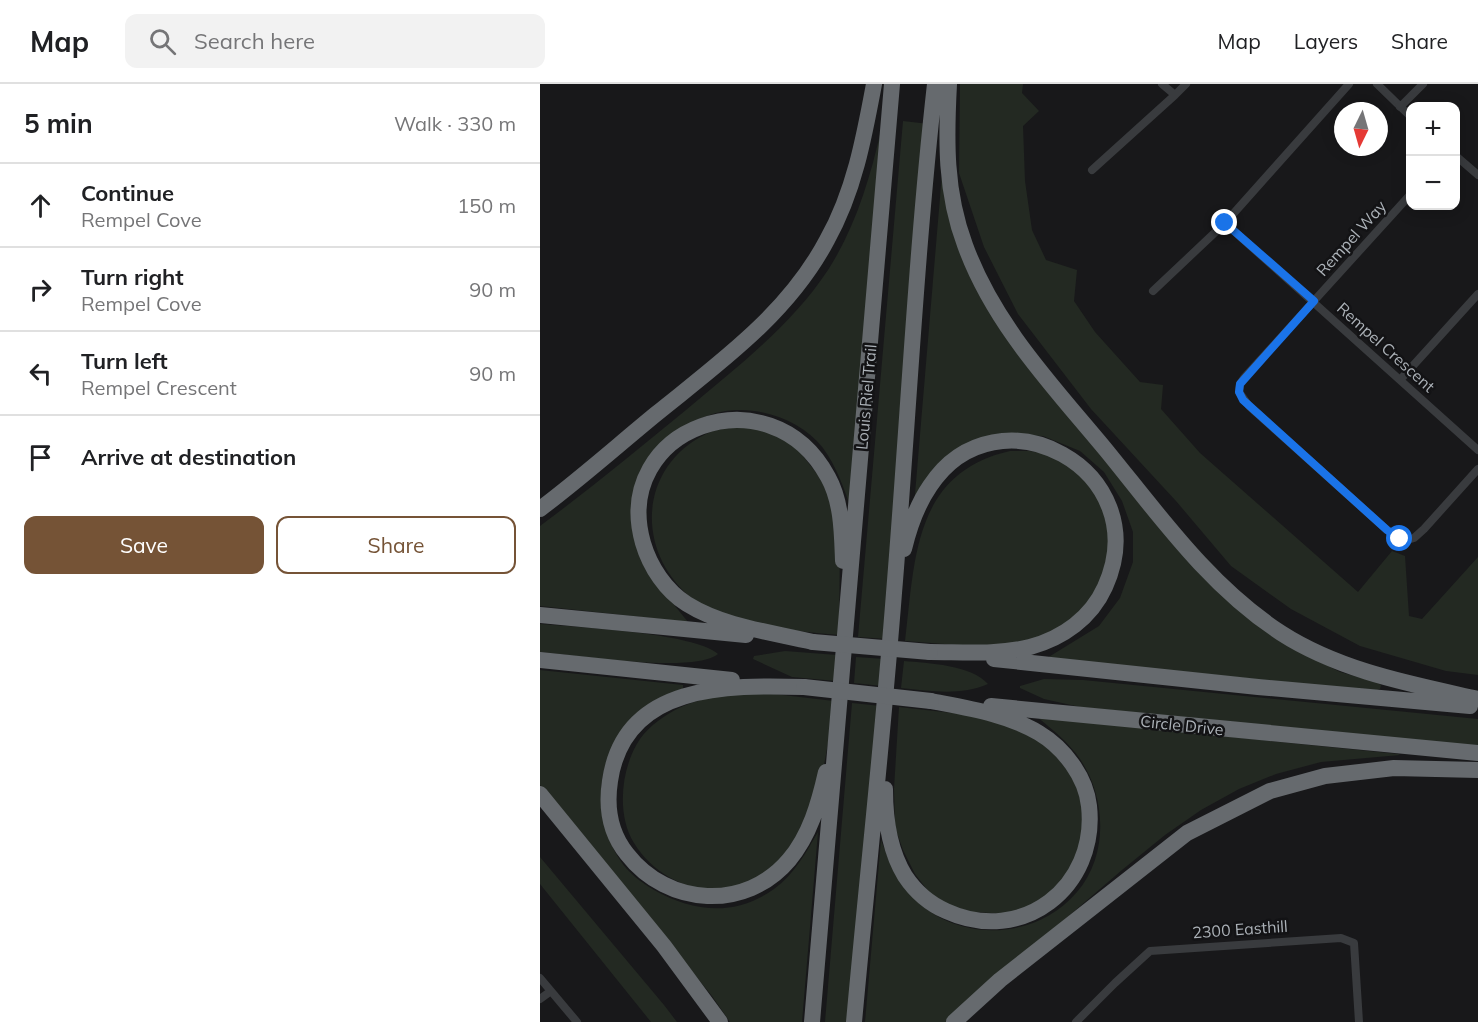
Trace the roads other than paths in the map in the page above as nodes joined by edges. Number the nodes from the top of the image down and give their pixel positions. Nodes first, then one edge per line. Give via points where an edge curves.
1 (874, 84) edge
2 (892, 84) edge
3 (935, 84) edge
4 (949, 84) edge
5 (1162, 84) edge
6 (1186, 84) edge
7 (1348, 84) edge
8 (1377, 84) edge
9 (1423, 84) edge
10 (1176, 95) junction
11 (1400, 107) junction
12 (1406, 112) edge
13 (1460, 160) edge
14 (1092, 170) dead end
15 (1478, 175) edge
16 (1406, 199) edge
17 (1225, 223) junction
18 (1154, 291) dead end
19 (1478, 294) edge
20 (1314, 301) junction
21 (1400, 380) junction
22 (1478, 450) edge
23 (1478, 468) edge
24 (540, 509) edge
25 (895, 591) junction
26 (540, 615) edge
27 (813, 642) junction
28 (930, 652) junction
29 (540, 660) edge
30 (843, 666) junction
31 (804, 687) junction
32 (1478, 699) edge
33 (931, 701) junction
34 (1478, 707) edge
35 (885, 709) junction
36 (840, 710) junction
37 (1478, 753) edge
38 (1478, 770) edge
39 (540, 794) edge
40 (540, 978) edge
41 (550, 991) junction
42 (540, 999) edge
43 (577, 1022) edge
44 (720, 1022) edge
45 (812, 1022) edge
46 (854, 1022) edge
47 (954, 1022) edge
48 (1076, 1022) edge
49 (1359, 1022) edge

1 - 24 highway via 860,155 837,221 815,262 787,299 747,339
2 - 30 highway, Louis Riel Trail
3 - 25 highway via 922,204
4 - 32 highway via 949,183 963,243 981,286 1008,330 1196,560 1241,604 1309,648 1358,669
5 - 10 street
6 - 10 street
7 - 17 street
8 - 11 street
9 - 11 street
10 - 14 street
11 - 12 street
13 - 15 street
16 - 20 street, Rempel Way
17 - 18 street
17 - 20 street, Rempel Crescent
19 - 21 street
20 - 21 street, Rempel Crescent
20 - 23 street, Rempel Way via 1240,384 1239,392 1249,406 1404,541 1424,529
21 - 22 street, Rempel Crescent
25 - 28 highway via 907,538 929,487 939,473 965,454 1000,442 1032,442 1074,460 1097,483 1110,511 1115,544 1110,577 1085,617 1060,635 1032,646 1001,652
25 - 35 highway
26 - 27 highway
27 - 28 highway, bridge
27 - 30 highway via 701,612 672,592 652,566 641,536 642,489 663,451 686,433 716,422 748,420 766,424 797,438 820,463 832,485 841,525
28 - 34 highway
29 - 31 highway
30 - 36 highway, Louis Riel Trail
31 - 33 highway, Circle Drive, bridge
31 - 36 highway via 708,689 671,700 639,721 616,754 608,793 615,835 639,868 675,889 694,896 715,897 750,889 776,873 798,847 815,813
33 - 35 highway via 1007,719 1041,734 1065,755 1084,786 1090,814 1088,848 1082,864 1062,891 1037,910 1007,920 971,920 941,909 915,889 897,860 888,828
33 - 37 highway, Circle Drive
35 - 46 highway
36 - 45 highway
38 - 47 highway via 1394,768 1325,776 1270,791 1187,833 1000,980
39 - 44 highway via 664,945
40 - 41 street
41 - 42 street
41 - 43 street
48 - 49 street, 2300 Easthill via 1150,951 1341,938 1354,943

